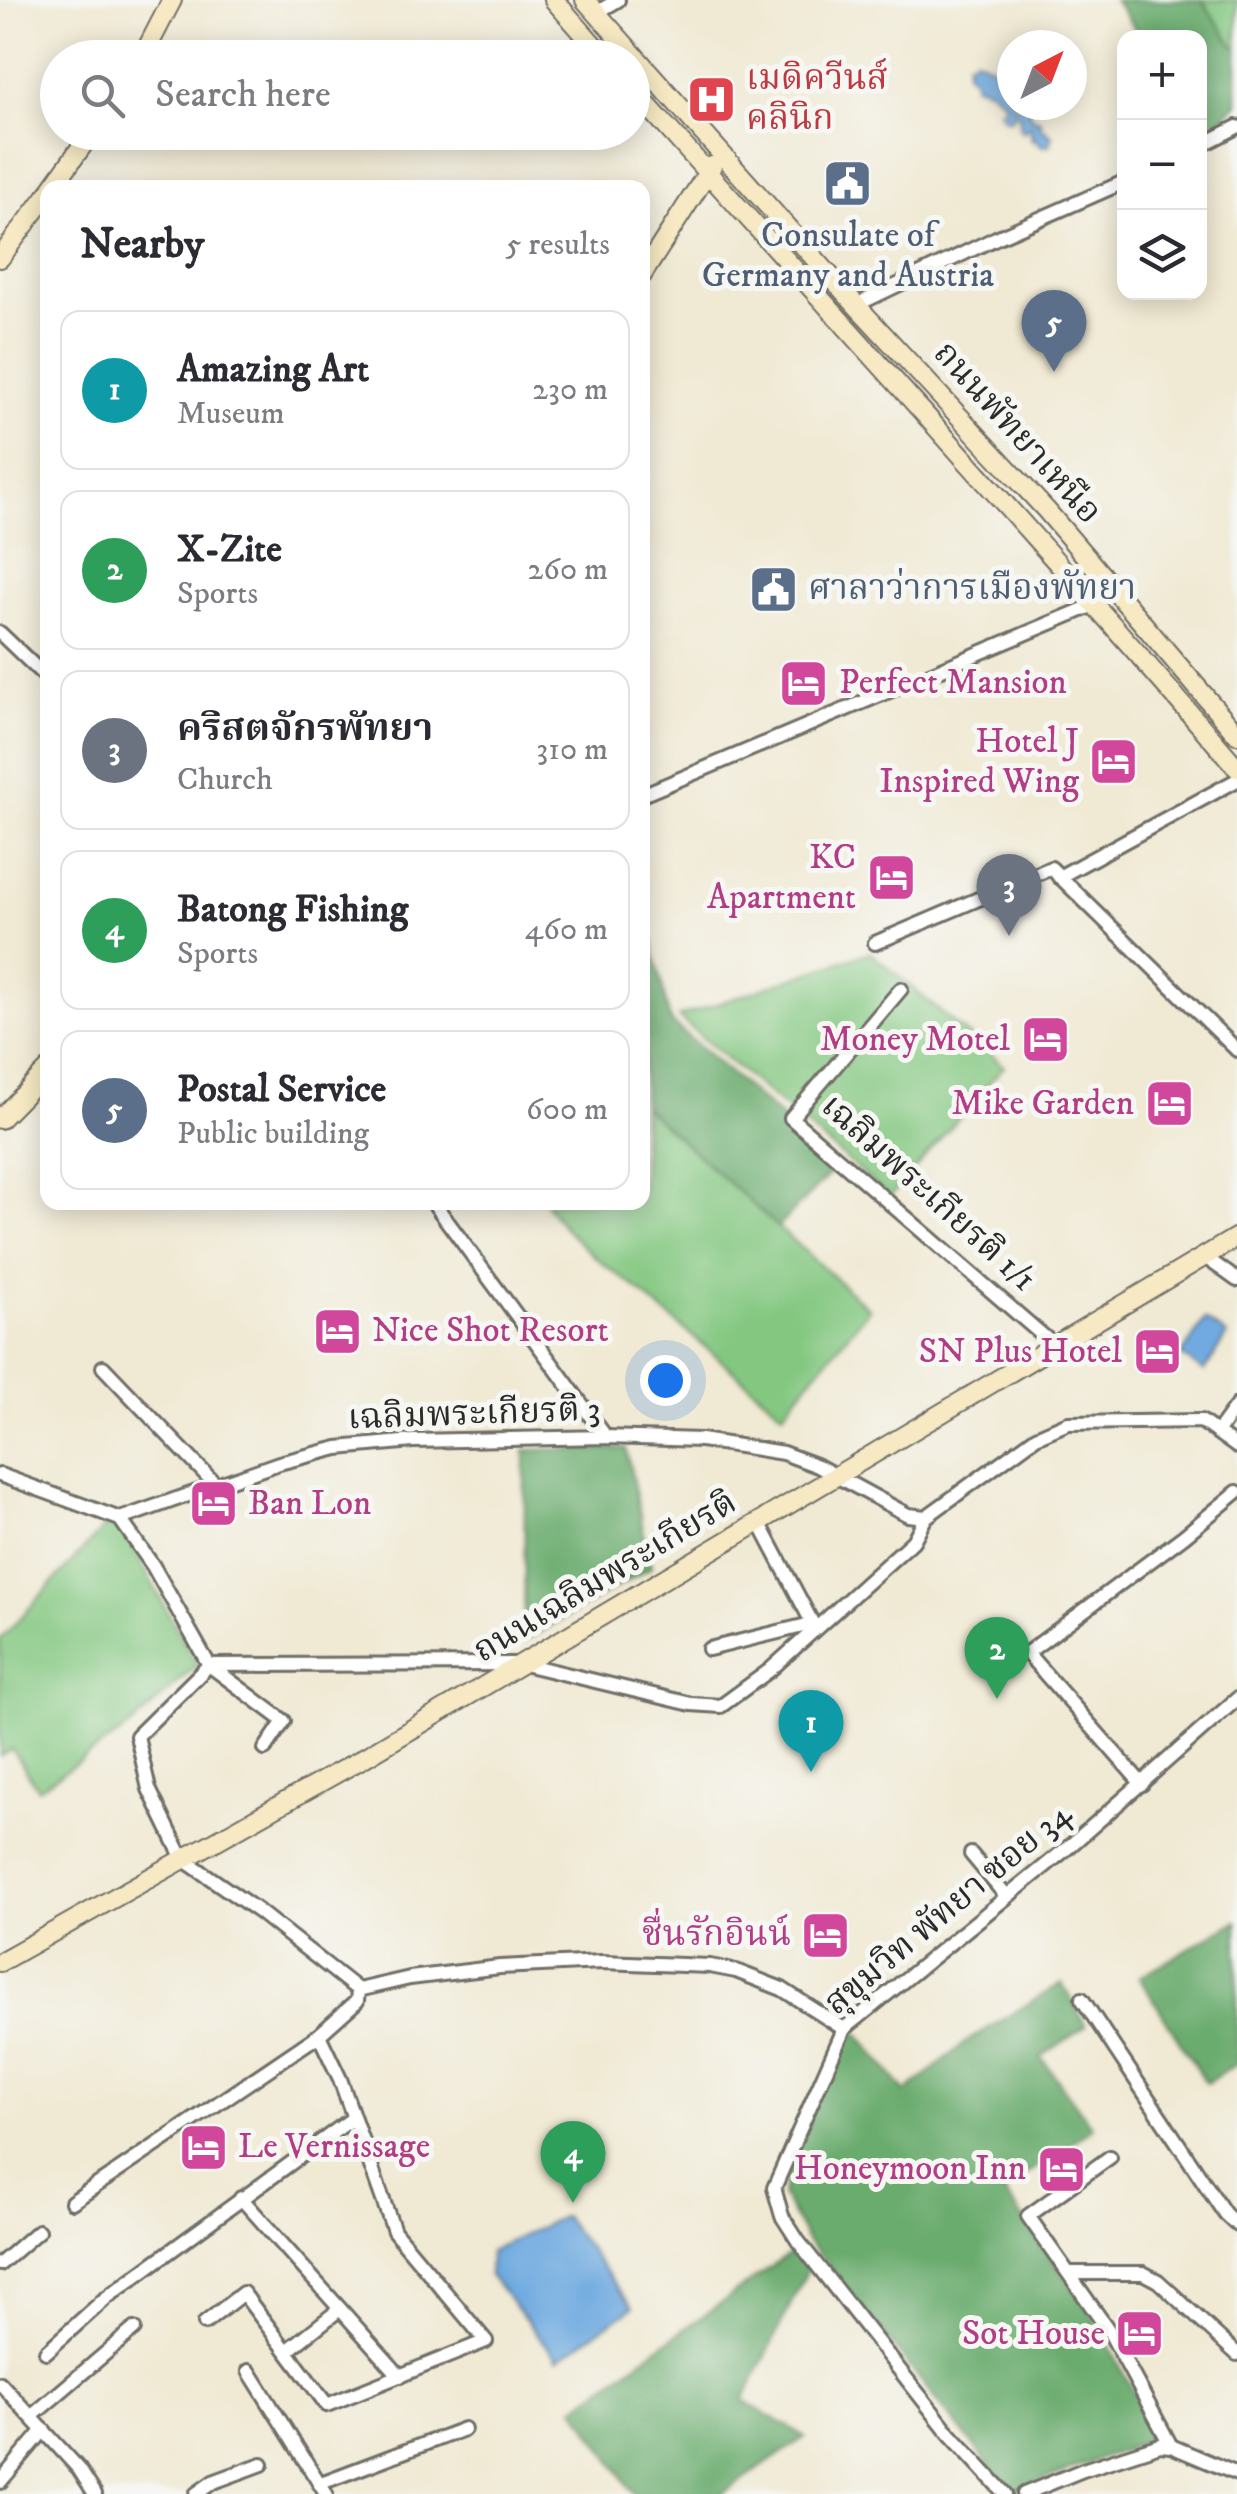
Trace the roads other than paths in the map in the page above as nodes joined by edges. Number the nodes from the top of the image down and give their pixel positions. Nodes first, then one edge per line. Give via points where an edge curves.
1 (172, 0) edge
2 (554, 0) edge
3 (618, 0) edge
4 (590, 7) edge
5 (151, 40) edge
6 (589, 40) edge
7 (619, 40) edge
8 (650, 74) edge
9 (650, 108) edge
10 (1237, 128) edge
11 (680, 141) junction
12 (1207, 143) edge
13 (79, 150) edge
14 (720, 153) junction
15 (707, 173) junction
16 (58, 180) edge
17 (1117, 185) edge
18 (40, 205) edge
19 (664, 240) junction
20 (0, 258) edge
21 (650, 263) edge
22 (856, 305) junction
23 (1096, 604) junction
24 (0, 634) edge
25 (40, 672) edge
26 (1237, 734) edge
27 (1237, 768) edge
28 (1237, 780) edge
29 (650, 793) edge
30 (1055, 872) junction
31 (874, 943) dead end
32 (901, 989) dead end
33 (1237, 1050) edge
34 (40, 1078) edge
35 (0, 1120) edge
36 (438, 1210) edge
37 (1237, 1237) edge
38 (1205, 1257) junction
39 (1237, 1280) edge
40 (1056, 1346) junction
41 (102, 1368) dead end
42 (1237, 1405) edge
43 (1218, 1431) junction
44 (606, 1438) junction
45 (1237, 1448) edge
46 (0, 1475) edge
47 (836, 1477) junction
48 (216, 1485) junction
49 (1237, 1492) edge
50 (926, 1517) junction
51 (120, 1519) junction
52 (758, 1522) junction
53 (813, 1626) junction
54 (709, 1650) dead end
55 (524, 1664) junction
56 (209, 1665) junction
57 (1237, 1699) edge
58 (265, 1748) dead end
59 (1142, 1784) junction
60 (970, 1854) dead end
61 (183, 1859) junction
62 (1006, 1896) junction
63 (0, 1962) edge
64 (358, 1990) junction
65 (1082, 2000) dead end
66 (844, 2029) junction
67 (319, 2035) junction
68 (353, 2118) junction
69 (1110, 2157) dead end
70 (241, 2198) junction
71 (72, 2202) dead end
72 (1237, 2225) edge
73 (38, 2231) dead end
74 (0, 2264) edge
75 (1071, 2273) junction
76 (340, 2310) junction
77 (204, 2324) dead end
78 (134, 2329) dead end
79 (46, 2352) dead end
80 (287, 2352) junction
81 (1237, 2354) edge
82 (249, 2371) dead end
83 (400, 2376) junction
84 (0, 2383) edge
85 (32, 2416) junction
86 (464, 2429) dead end
87 (44, 2430) junction
88 (1171, 2446) junction
89 (262, 2464) dead end
90 (1237, 2474) edge
91 (0, 2482) edge
92 (323, 2489) edge
93 (95, 2494) edge
94 (196, 2494) edge
95 (1005, 2494) edge
96 (1024, 2494) edge

1 - 5 main road
2 - 6 main road
3 - 4 street
4 - 7 main road, ถนนพัทยาเหนือ
8 - 14 main road, ถนนพัทยาเหนือ
9 - 11 main road, ถนนพัทยาเหนือ
10 - 12 street
11 - 15 main road, ถนนพัทยาเหนือ
11 - 19 main road via 689,185
13 - 16 main road
14 - 15 main road
14 - 22 main road, ถนนพัทยาเหนือ
15 - 19 main road
15 - 23 main road, ถนนพัทยาเหนือ
17 - 22 street
18 - 20 main road
19 - 21 main road
22 - 26 main road, ถนนพัทยาเหนือ via 1046,510
23 - 27 main road, ถนนพัทยาเหนือ
23 - 29 street
24 - 25 street
28 - 30 street
30 - 31 street
30 - 33 street
32 - 40 street, เฉลิมพระเกียรติ 1/1 via 791,1118
34 - 35 main road
36 - 44 street
37 - 38 main road, ถนนเฉลิมพระเกียรติ
38 - 39 street
38 - 40 main road, ถนนเฉลิมพระเกียรติ
40 - 47 main road, ถนนเฉลิมพระเกียรติ
41 - 48 street
42 - 43 street
43 - 45 street
43 - 50 street via 1200,1421 1068,1424 1036,1436
44 - 47 street, เฉลิมพระเกียรติ 3 via 750,1446
44 - 48 street, เฉลิมพระเกียรติ 3 via 338,1448
46 - 51 street
47 - 50 street, เฉลิมพระเกียรติ 3 via 908,1515
47 - 52 main road, ถนนเฉลิมพระเกียรติ
48 - 51 street, เฉลิมพระเกียรติ 3
49 - 59 street via 1026,1652
50 - 53 street via 913,1540
51 - 56 street
52 - 53 street
52 - 55 main road, ถนนเฉลิมพระเกียรติ
53 - 54 street
53 - 55 street via 721,1706
55 - 56 street
55 - 61 main road, ถนนเฉลิมพระเกียรติ
56 - 58 street via 284,1721
56 - 61 street via 137,1736 149,1788
57 - 59 street, สุขุมวิท พัทยา ซอย 34
59 - 62 street, สุขุมวิท พัทยา ซอย 34
60 - 62 street
61 - 63 main road, ถนนเฉลิมพระเกียรติ
61 - 64 street
62 - 66 street, สุขุมวิท พัทยา ซอย 34
64 - 66 street via 500,1967 710,1966 782,1989
64 - 67 street via 357,2001
65 - 72 street
66 - 95 street, สุขุมวิท พัทยา ซอย 34 via 784,2160 774,2188 777,2202 810,2256
67 - 68 street
67 - 71 street
68 - 70 street
68 - 83 street via 394,2231 486,2341
69 - 75 street via 1028,2216
70 - 76 street
70 - 79 street via 106,2298
73 - 74 street
75 - 81 street via 1143,2273
75 - 88 street
76 - 80 street
76 - 83 street
77 - 80 street via 243,2292
78 - 85 street
80 - 83 street via 326,2405
82 - 92 street
84 - 85 street
85 - 87 street
86 - 92 street
87 - 91 street
87 - 93 street
88 - 90 street
88 - 96 street
89 - 94 street

